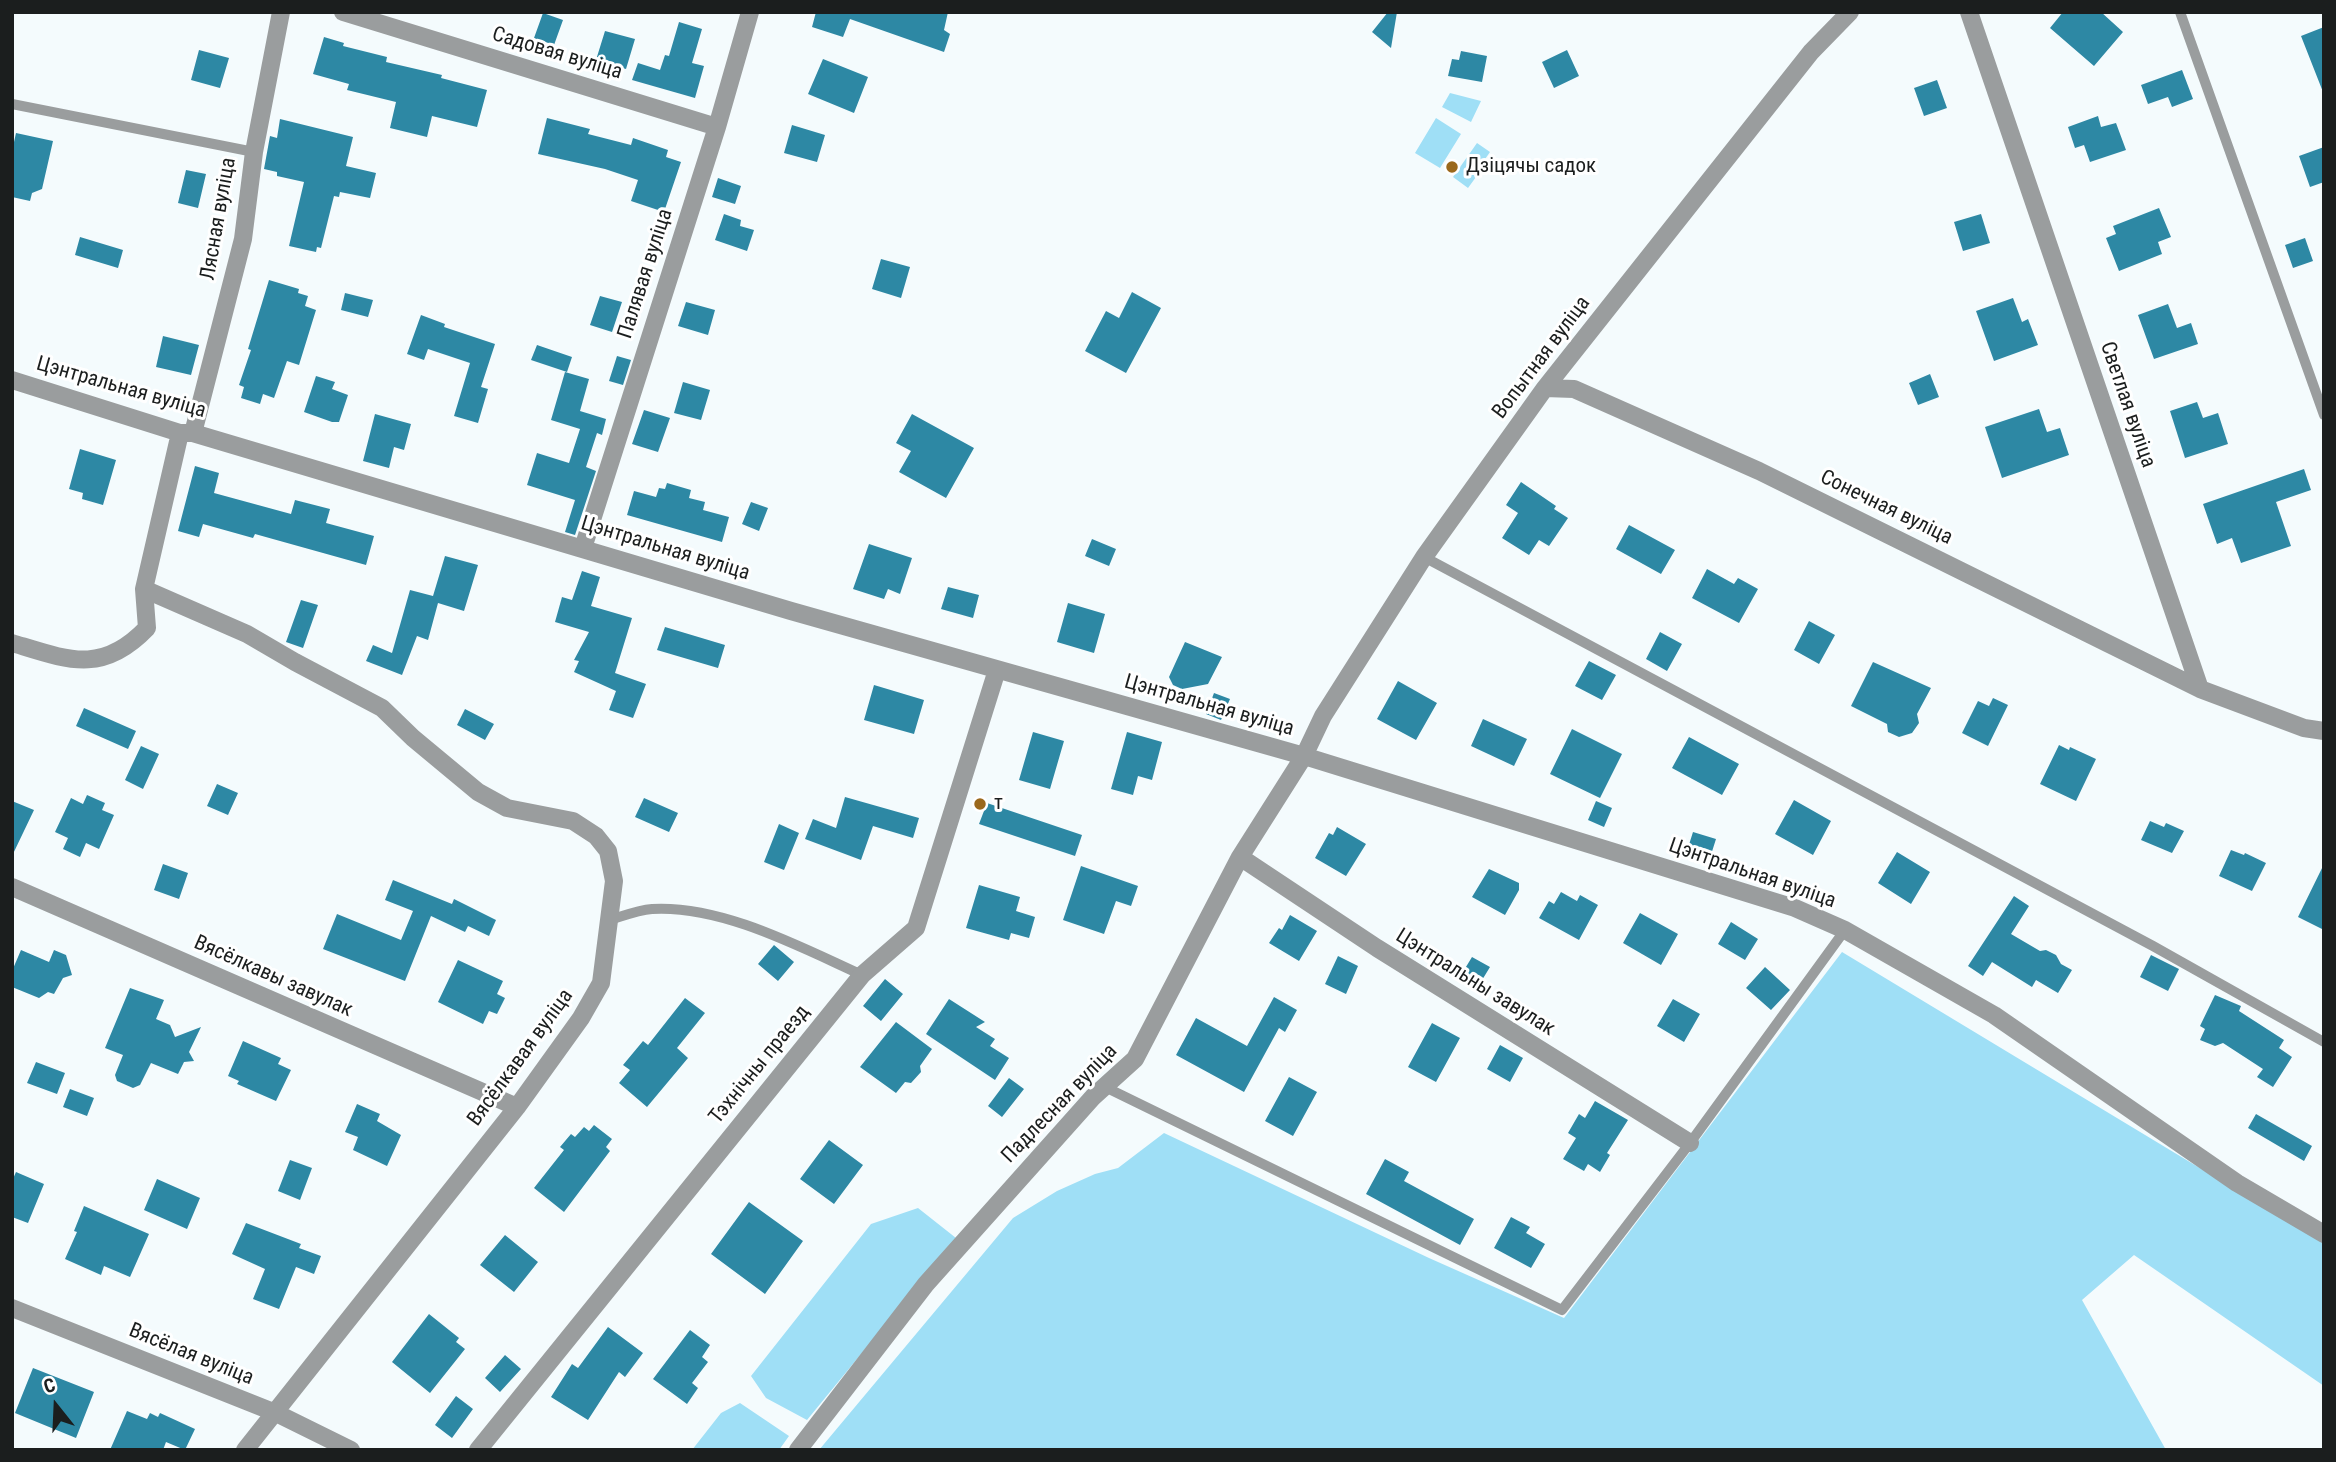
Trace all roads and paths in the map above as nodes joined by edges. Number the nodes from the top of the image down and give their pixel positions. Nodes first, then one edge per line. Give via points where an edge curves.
1 (281, 12) edge
2 (344, 12) edge
3 (750, 12) edge
4 (1850, 12) edge
5 (1969, 12) edge
6 (2180, 12) edge
7 (12, 104) edge
8 (717, 127) junction
9 (254, 152) junction
10 (12, 380) edge
11 (1545, 388) junction
12 (2324, 415) edge
13 (187, 433) junction
14 (583, 548) junction
15 (1424, 557) junction
16 (144, 589) junction
17 (12, 643) edge
18 (997, 670) junction
19 (2200, 689) junction
20 (2324, 731) edge
21 (1304, 756) junction
22 (1240, 857) junction
23 (12, 887) edge
24 (610, 920) junction
25 (1845, 930) junction
26 (862, 975) junction
27 (2324, 1042) edge
28 (1105, 1087) junction
29 (517, 1107) junction
30 (1690, 1143) junction
31 (2324, 1234) edge
32 (12, 1308) edge
33 (276, 1413) junction
34 (245, 1450) edge
35 (351, 1450) edge
36 (478, 1450) edge
37 (798, 1450) edge

1 - 9 street, Лясная вуліца
2 - 8 street, Садовая вуліца
3 - 8 street, Палявая вуліца
4 - 11 street, Вопытная вуліца via 1811,52
5 - 19 street, Светлая вуліца
6 - 12 lane
7 - 9 lane
8 - 14 street, Палявая вуліца
9 - 13 street, Лясная вуліца via 243,239
10 - 13 street, Цэнтральная вуліца
11 - 15 street, Вопытная вуліца
11 - 19 street, Сонечная вуліца via 1574,389 1759,471
13 - 14 street, Цэнтральная вуліца
13 - 16 street
14 - 18 street, Цэнтральная вуліца
15 - 21 street, Вопытная вуліца via 1323,716
15 - 27 lane
16 - 17 street via 147,628 100,660 78,660
16 - 24 street, Вясёлкавая вуліца via 247,634 382,708 478,792 507,808 573,821 596,836 608,851 614,881
18 - 21 street, Цэнтральная вуліца
18 - 26 street, Тэхнічны праезд via 916,928
19 - 20 street via 2304,728
21 - 22 street, Падлесная вуліца
21 - 25 street, Цэнтральная вуліца via 1795,908
22 - 28 street, Падлесная вуліца via 1135,1059
22 - 30 street, Цэнтральны завулак
23 - 29 street, Вясёлкавы завулак
24 - 26 lane via 651,909 692,912 740,923
24 - 29 street, Вясёлкавая вуліца via 601,983 582,1018
25 - 30 lane
25 - 31 street, Цэнтральная вуліца via 1994,1015 2237,1183
26 - 36 street, Тэхнічны праезд
28 - 30 lane via 1562,1310
28 - 37 street, Падлесная вуліца via 926,1284
29 - 33 street, Вясёлкавая вуліца
32 - 33 street, Вясёлая вуліца
33 - 34 street, Вясёлкавая вуліца
33 - 35 street, Вясёлая вуліца

